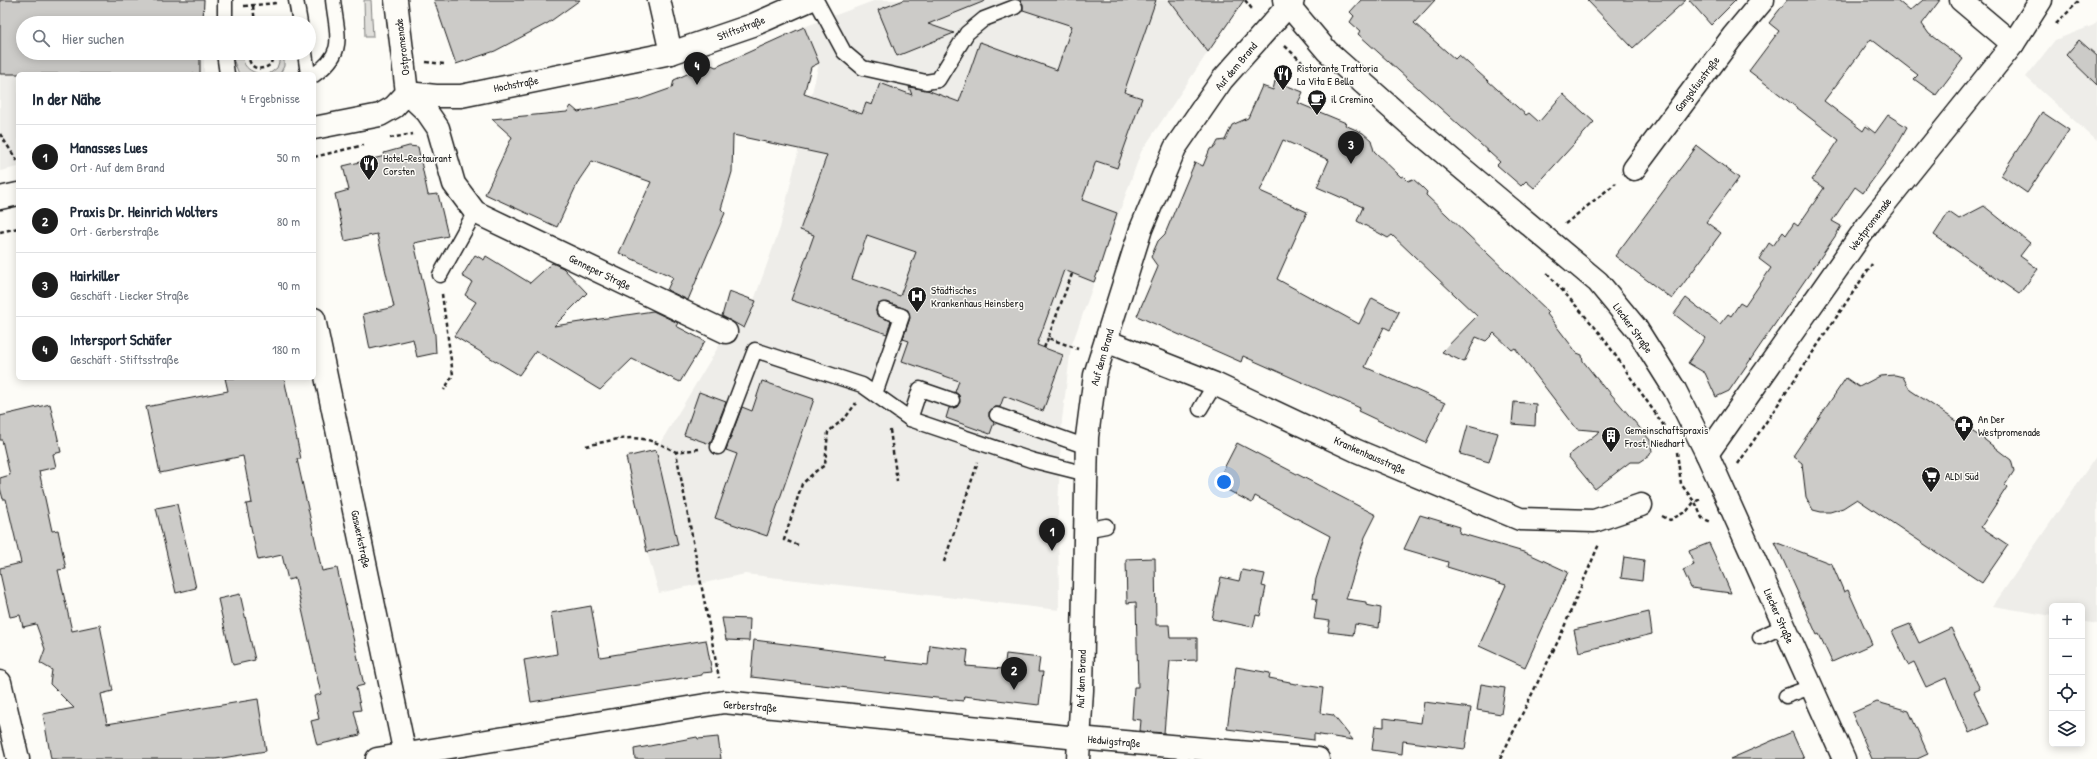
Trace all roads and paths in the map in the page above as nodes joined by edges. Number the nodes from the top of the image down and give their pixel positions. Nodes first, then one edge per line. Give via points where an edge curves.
1 (296, 0) edge
2 (333, 0) edge
3 (396, 0) edge
4 (658, 0) edge
5 (810, 0) edge
6 (816, 0) edge
7 (1245, 0) edge
8 (1763, 0) edge
9 (1960, 0) edge
10 (2041, 0) edge
11 (2080, 0) edge
12 (1288, 1) edge
13 (226, 3) edge
14 (253, 6) junction
15 (1015, 7) dead end
16 (225, 16) edge
17 (254, 16) edge
18 (299, 16) edge
19 (2053, 27) dead end
20 (1268, 29) junction
21 (2013, 44) junction
22 (671, 53) junction
23 (225, 60) edge
24 (250, 60) edge
25 (271, 60) edge
26 (306, 60) edge
27 (1308, 68) dead end
28 (227, 72) edge
29 (308, 72) edge
30 (316, 74) edge
31 (407, 93) junction
32 (316, 128) edge
33 (0, 134) edge
34 (16, 159) edge
35 (1634, 169) joint
36 (16, 194) edge
37 (0, 198) edge
38 (475, 212) junction
39 (16, 228) edge
40 (0, 232) edge
41 (1549, 242) junction
42 (1876, 258) dead end
43 (1546, 272) dead end
44 (1072, 274) dead end
45 (440, 276) joint
46 (884, 310) dead end
47 (316, 331) edge
48 (726, 332) dead end
49 (1048, 338) junction
50 (1044, 348) dead end
51 (1104, 349) junction
52 (1215, 384) junction
53 (444, 390) dead end
54 (875, 394) junction
55 (858, 400) dead end
56 (952, 400) dead end
57 (1200, 409) dead end
58 (997, 415) dead end
59 (910, 419) junction
60 (1665, 427) dead end
61 (890, 429) dead end
62 (586, 446) dead end
63 (718, 447) joint
64 (1087, 447) junction
65 (1677, 450) dead end
66 (676, 452) junction
67 (1706, 454) junction
68 (979, 461) dead end
69 (1735, 468) dead end
70 (1087, 474) junction
71 (897, 481) dead end
72 (1694, 502) junction
73 (1641, 505) joint
74 (1594, 521) junction
75 (1713, 523) dead end
76 (798, 545) dead end
77 (944, 562) dead end
78 (1784, 626) junction
79 (1760, 637) dead end
80 (0, 682) edge
81 (1811, 687) junction
82 (1786, 696) dead end
83 (724, 702) junction
84 (1078, 738) junction
85 (406, 756) edge
86 (18, 759) edge
87 (377, 759) edge
88 (1078, 759) edge
89 (1318, 759) edge
90 (1500, 759) edge
91 (1844, 759) edge

1 - 14 path
1 - 18 lane
2 - 30 lane via 338,40 335,55 328,65
3 - 31 street, Ostpromenade
4 - 22 street
5 - 22 street, Stiftsstraße via 753,25
6 - 15 lane via 844,52 863,68 926,82 938,80 967,33 984,19
7 - 20 path
8 - 35 street, Gangolfusstraße via 1733,36
9 - 21 street
10 - 21 street, Westpromenade
11 - 19 path
12 - 20 street, Auf dem Brand
12 - 41 street, Liecker Straße via 1333,56 1408,124
13 - 14 path
13 - 16 lane
14 - 17 path
20 - 27 path
20 - 51 street, Auf dem Brand via 1222,80 1175,148 1141,229
21 - 67 street, Westpromenade via 1870,222
22 - 31 street, Hochstraße via 460,96
23 - 28 lane
24 - 25 path via 254,68 260,69 270,64
26 - 29 lane
31 - 32 street via 394,107 380,115
31 - 38 street, Genneper Straße via 438,128 454,184
33 - 34 path
35 - 41 path via 1563,226
36 - 37 street
38 - 45 lane
38 - 48 street, Genneper Straße
39 - 40 path
41 - 67 street, Liecker Straße via 1598,282 1636,328 1675,390
42 - 69 path
43 - 60 path via 1600,333
44 - 49 path
45 - 53 path via 453,375
46 - 54 lane via 902,316
47 - 85 street, Gaswerkstraße
49 - 50 path
49 - 51 path
51 - 52 street, Krankenhausstraße
51 - 64 street, Auf dem Brand via 1095,376
52 - 57 lane
52 - 74 street, Krankenhausstraße via 1357,451 1520,519
54 - 59 lane
54 - 63 lane via 862,385 756,350
55 - 76 path via 846,417 828,432 826,465 802,484 784,540
56 - 59 lane via 920,389
58 - 64 lane
59 - 70 lane via 1032,460
61 - 71 path
62 - 66 path via 638,438
63 - 66 path
64 - 70 street, Auf dem Brand
65 - 72 path via 1681,484
66 - 83 path
67 - 78 street, Liecker Straße
68 - 77 path
70 - 84 street, Auf dem Brand via 1096,528
72 - 73 path via 1687,511 1670,520
72 - 75 path via 1702,518
73 - 74 street, Krankenhausstraße
74 - 90 path via 1600,542 1559,639
78 - 79 lane
78 - 81 street, Liecker Straße
80 - 86 street
81 - 82 lane
81 - 91 street, Liecker Straße
83 - 84 street, Gerberstraße
83 - 85 street, Gerberstraße
84 - 88 street, Auf dem Brand
84 - 89 street, Hedwigstraße
85 - 87 street, Gerberstraße

